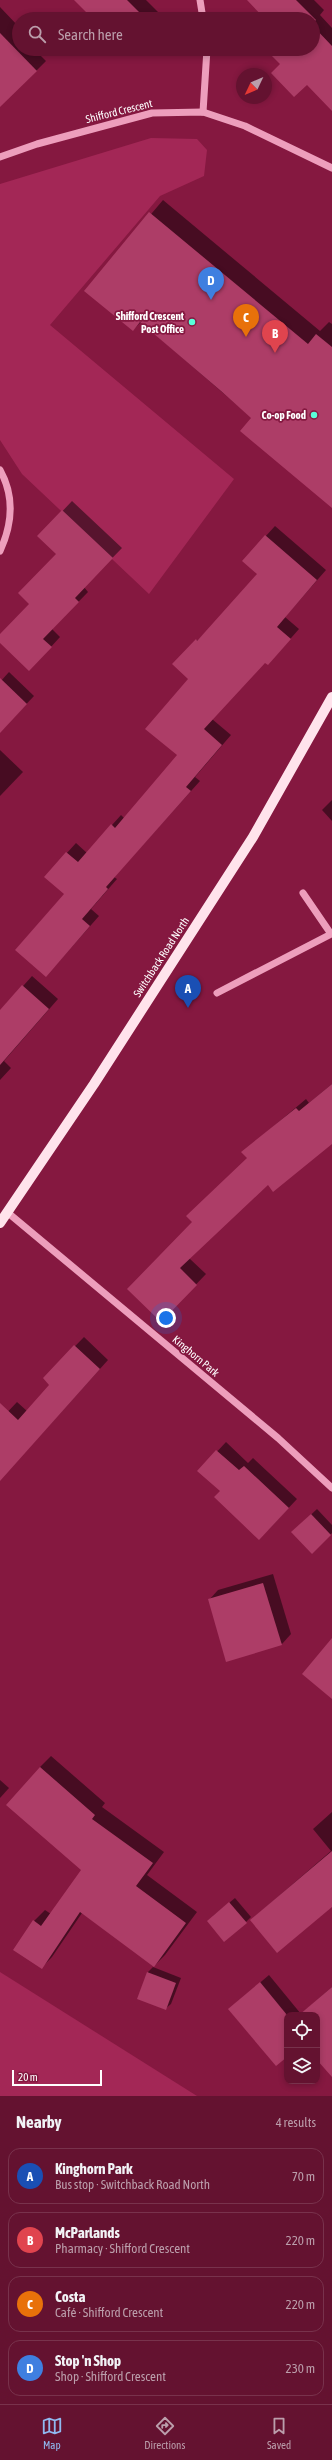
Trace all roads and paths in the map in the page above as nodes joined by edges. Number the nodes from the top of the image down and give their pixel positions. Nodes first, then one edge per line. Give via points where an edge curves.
1 (200, 0) edge
2 (202, 12) edge
3 (207, 56) edge
4 (203, 112) junction
5 (0, 157) edge
6 (332, 168) edge
7 (0, 470) edge
8 (0, 551) edge
9 (332, 698) edge
10 (303, 893) dead end
11 (332, 934) edge
12 (217, 993) dead end
13 (8, 1212) junction
14 (0, 1223) edge
15 (332, 1488) edge

1 - 2 street
3 - 4 street
4 - 5 street, Shifford Crescent via 152,113
4 - 6 street, Shifford Crescent via 245,126
7 - 8 street via 11,509 7,535
9 - 13 main road, Switchback Road North via 249,843 94,1084
10 - 11 street
11 - 12 street
13 - 14 main road, Switchback Road North
13 - 15 street, Kinghorn Park via 278,1438

